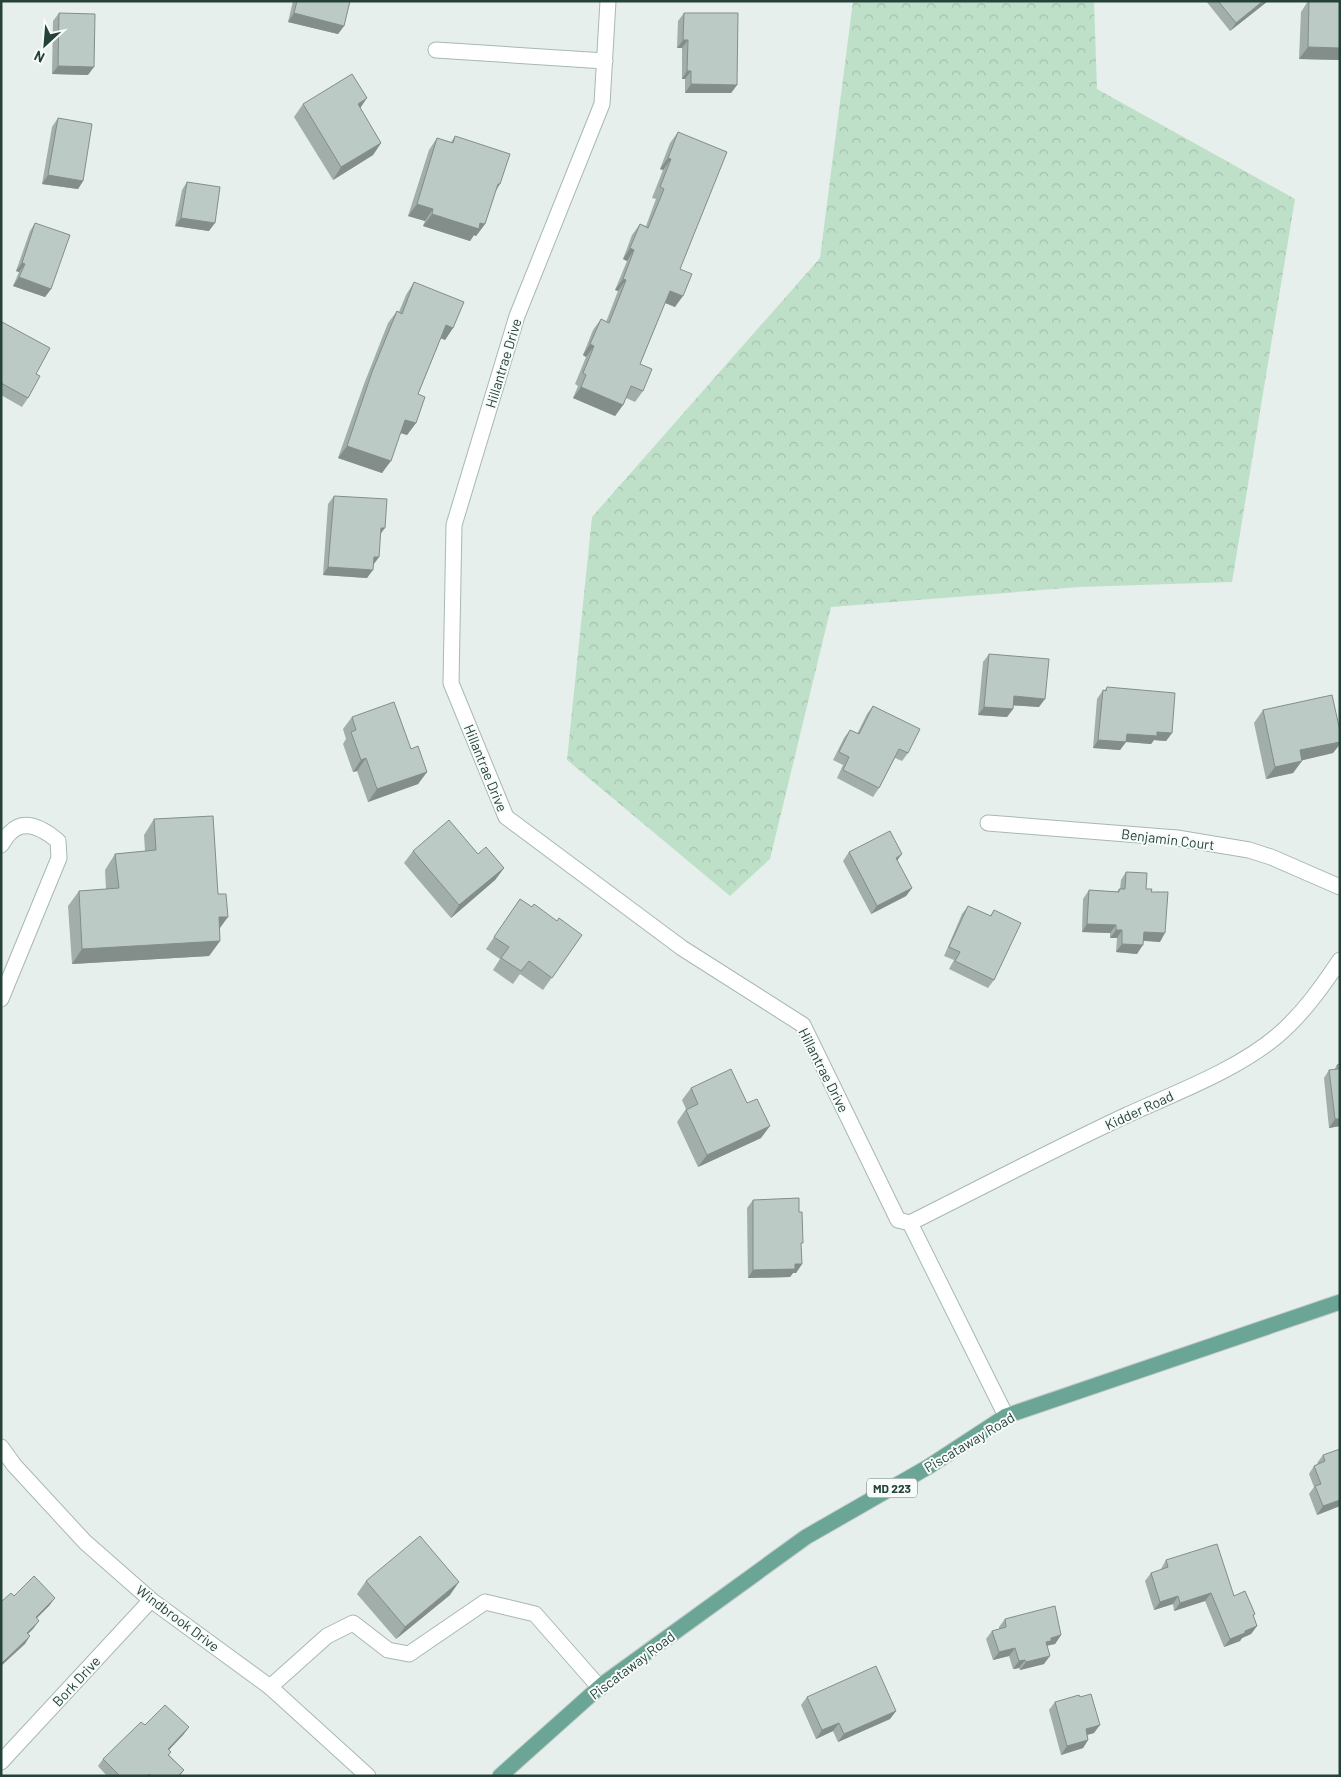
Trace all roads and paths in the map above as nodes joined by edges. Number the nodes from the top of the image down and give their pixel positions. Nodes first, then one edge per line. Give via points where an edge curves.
1 (608, 1) edge
2 (436, 50) dead end
3 (605, 61) junction
4 (988, 823) dead end
5 (1, 845) edge
6 (1340, 887) edge
7 (1340, 960) edge
8 (1, 999) edge
9 (910, 1223) junction
10 (1340, 1302) edge
11 (1006, 1416) junction
12 (1, 1447) edge
13 (152, 1600) junction
14 (270, 1687) junction
15 (600, 1688) junction
16 (1, 1762) edge
17 (368, 1776) edge
18 (500, 1776) edge

1 - 3 street, Hillantrae Drive
2 - 3 street
3 - 9 street, Hillantrae Drive via 602,104 517,316 454,525 451,683 506,817 682,948 803,1025 898,1220
4 - 6 street, Benjamin Court via 1177,838 1249,850
5 - 8 street via 12,830 25,825 45,830 58,841 59,858
7 - 9 street, Kidder Road via 1296,1018 1252,1054
9 - 11 street, Hillantrae Drive
10 - 11 main road, Piscataway Road / MD 223
11 - 15 main road, Piscataway Road / MD 223 via 928,1467 806,1537
12 - 13 street, Windbrook Drive via 85,1542
13 - 14 street, Windbrook Drive
13 - 16 street, Bork Drive
14 - 15 street via 327,1636 353,1623 388,1650 409,1654 485,1602 535,1614
14 - 17 street, Windbrook Drive
15 - 18 main road, Piscataway Road / MD 223

